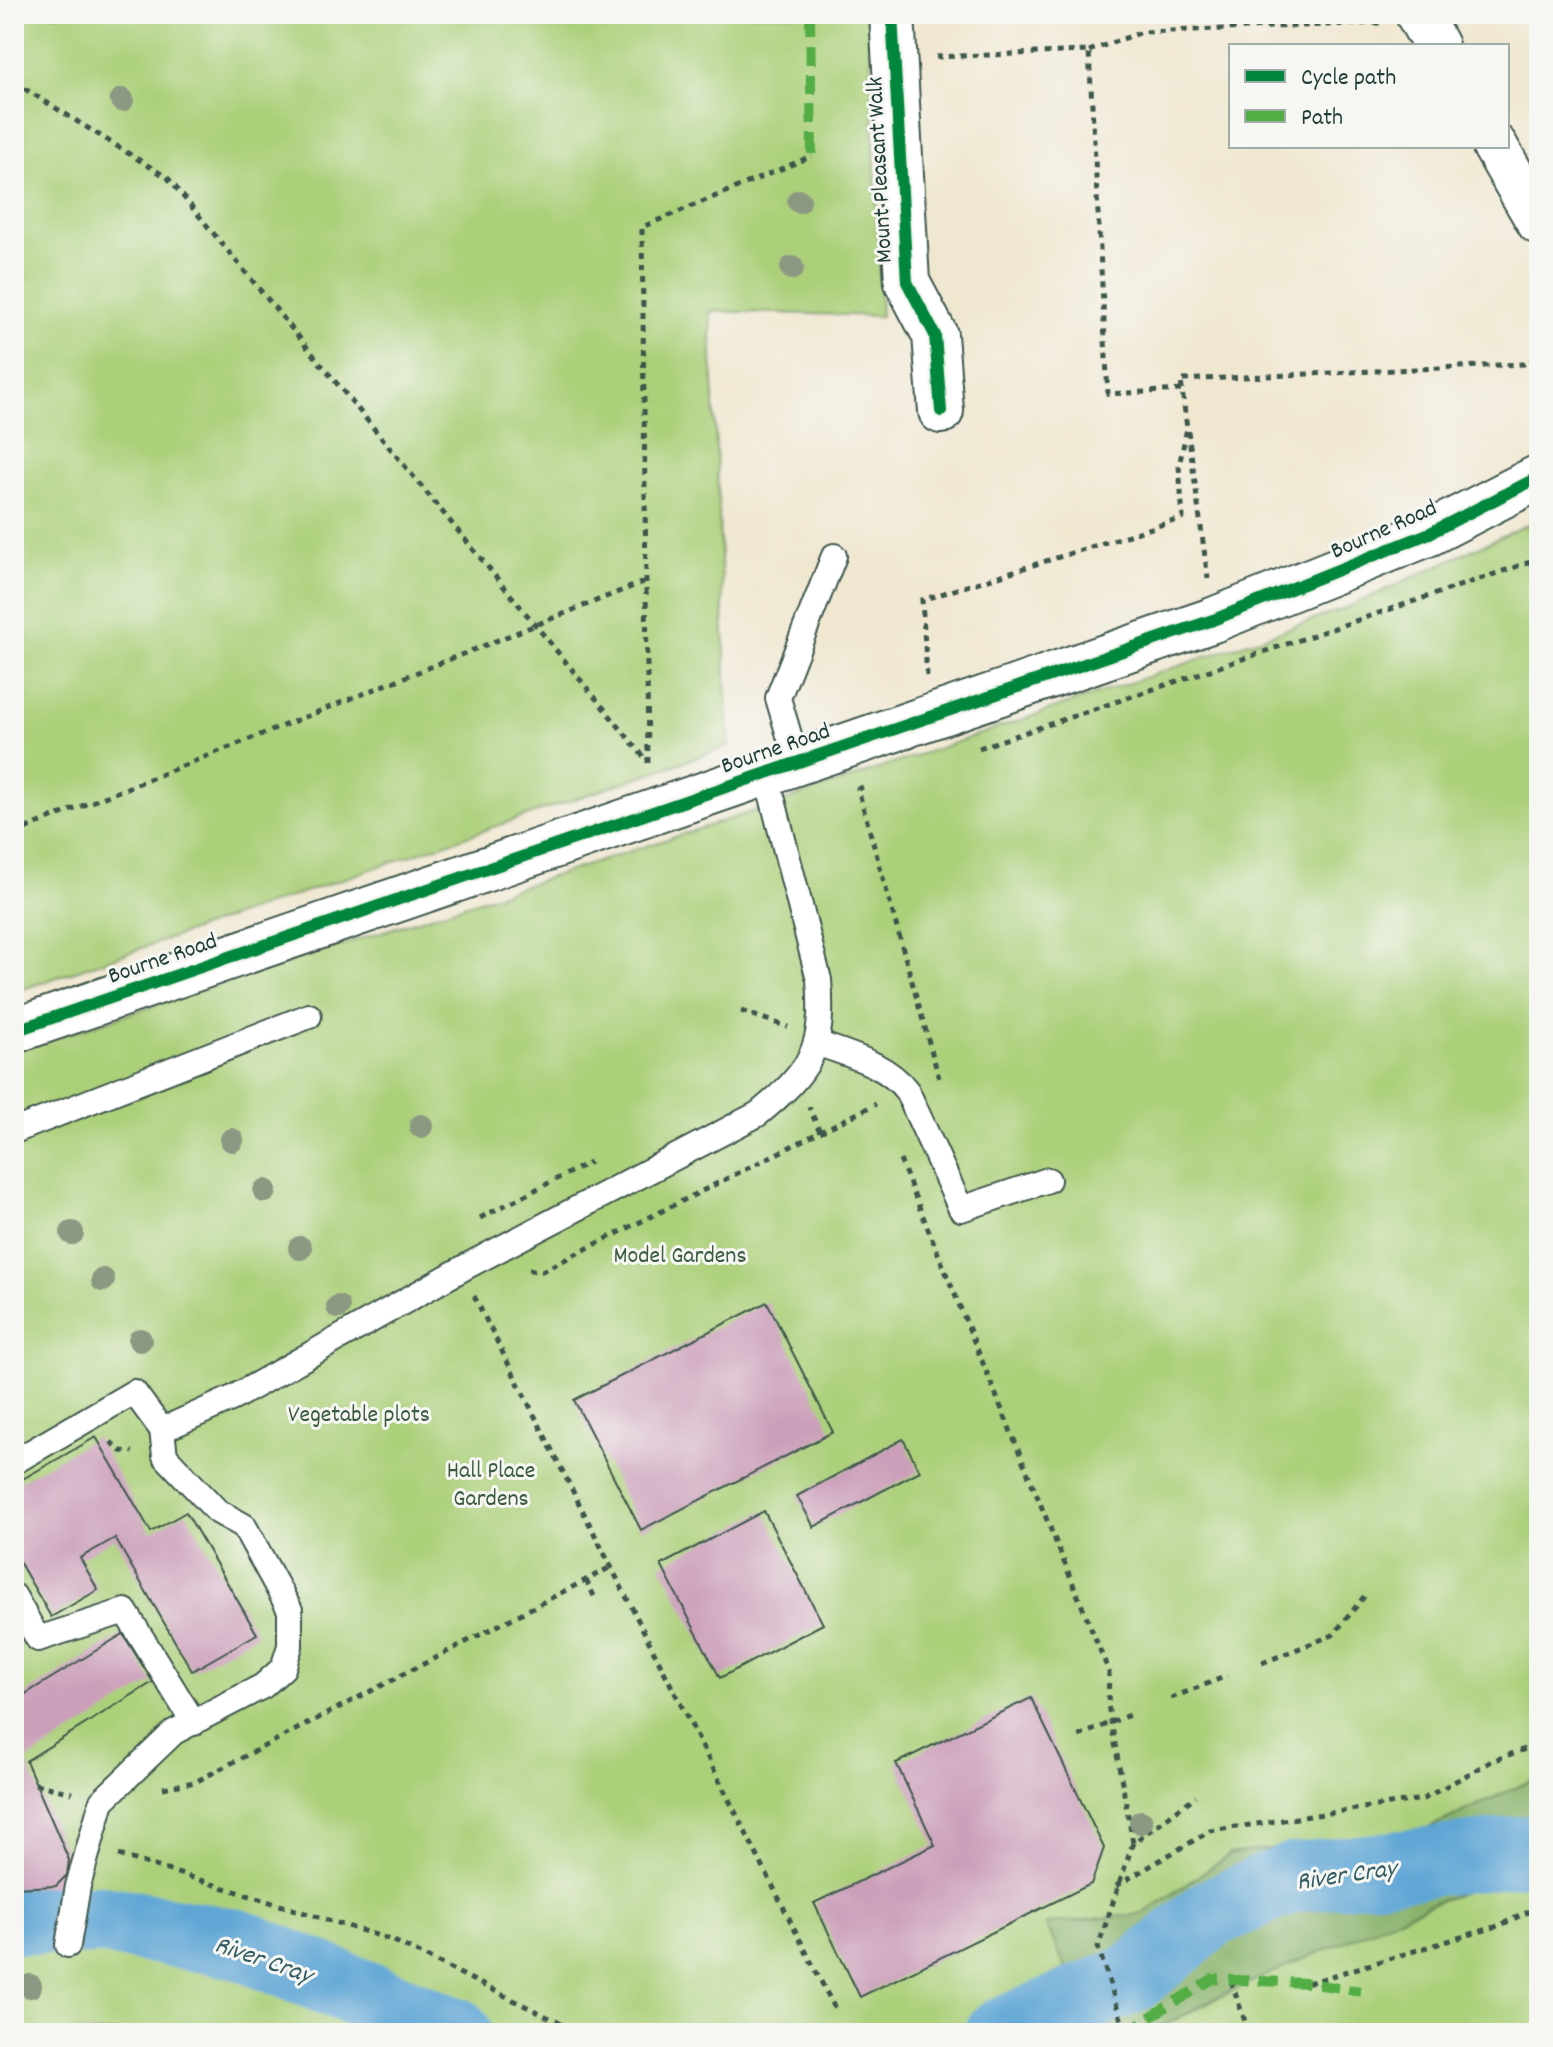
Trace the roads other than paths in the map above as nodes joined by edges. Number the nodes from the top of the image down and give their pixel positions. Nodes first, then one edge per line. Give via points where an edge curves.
1 (892, 14) edge
2 (1496, 148) edge
3 (1539, 222) edge
4 (941, 411) dead end
5 (1539, 477) edge
6 (834, 556) dead end
7 (782, 768) junction
8 (309, 1016) dead end
9 (14, 1031) edge
10 (817, 1043) junction
11 (14, 1131) edge
12 (1048, 1180) dead end
13 (162, 1430) junction
14 (14, 1462) edge
15 (14, 1596) edge
16 (194, 1723) junction
17 (68, 1945) dead end

1 - 4 main road, Mount Pleasant Walk via 907,282 935,335
2 - 3 main road
5 - 7 main road, Bourne Road via 1430,533 1213,620
6 - 7 lane via 778,698
7 - 9 main road, Bourne Road
7 - 10 lane via 819,980 822,1013
8 - 11 lane
10 - 12 lane via 897,1078 961,1209
10 - 13 lane via 796,1083 758,1114 467,1266 233,1398
13 - 14 lane via 134,1392
13 - 16 lane via 165,1456 217,1511 244,1526 290,1610 290,1646 283,1668 263,1686
15 - 16 lane via 38,1639 125,1611
16 - 17 lane via 174,1732 102,1801

